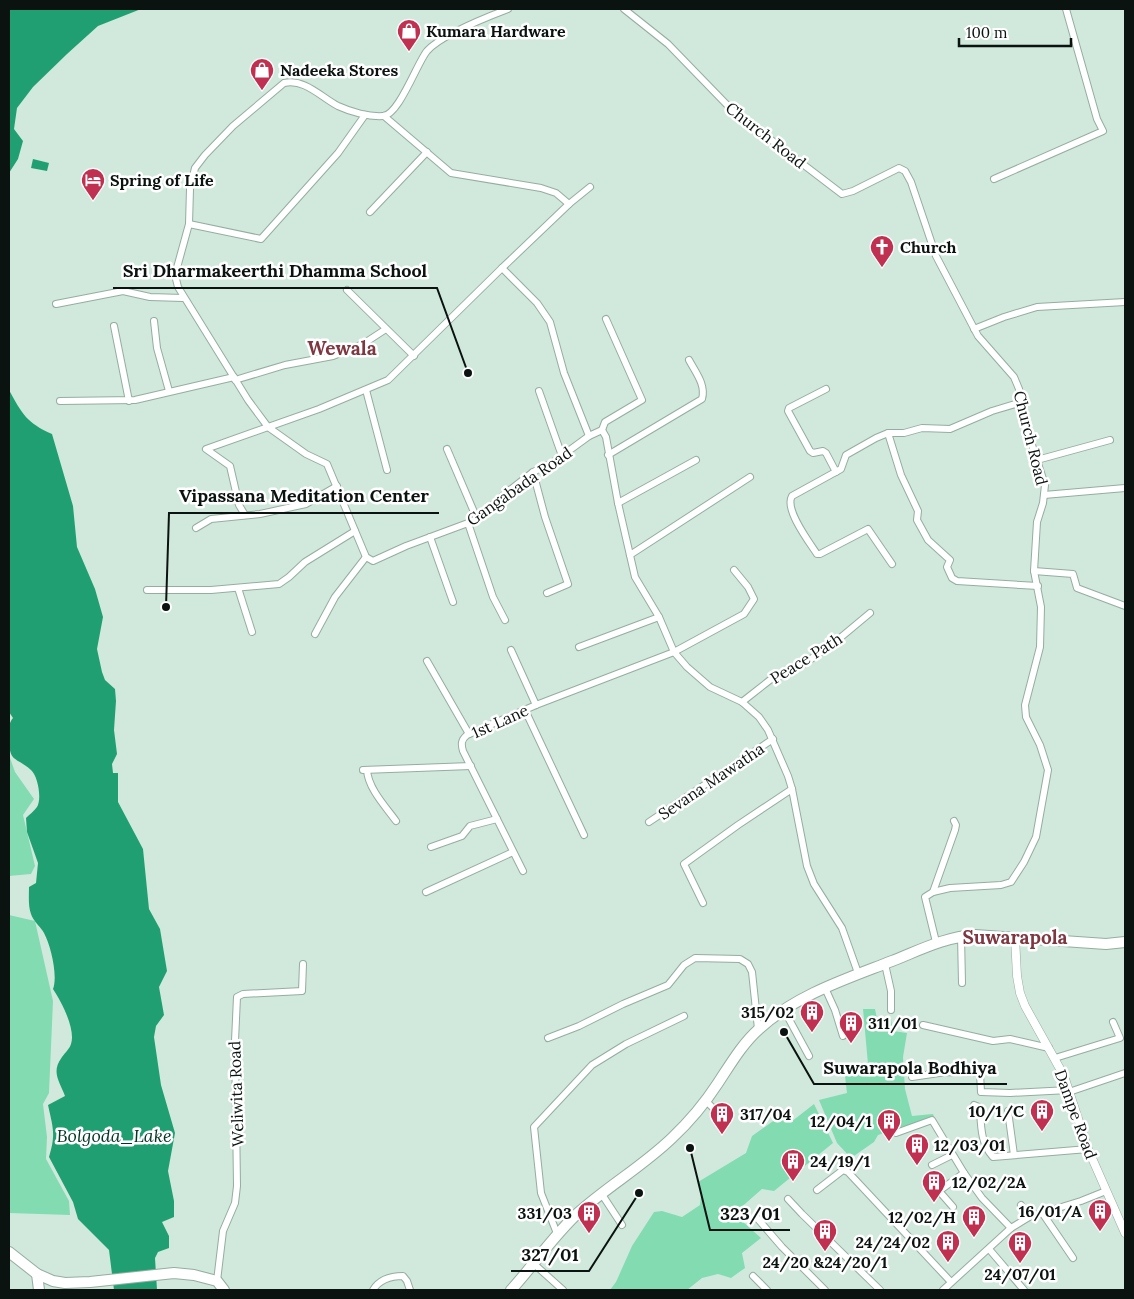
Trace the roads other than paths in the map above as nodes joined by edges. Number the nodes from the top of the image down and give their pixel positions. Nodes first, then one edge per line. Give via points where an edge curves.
1 (508, 9) edge
2 (624, 9) edge
3 (1066, 9) edge
4 (366, 114) junction
5 (384, 116) junction
6 (427, 152) junction
7 (994, 179) dead end
8 (590, 187) dead end
9 (569, 204) junction
10 (370, 212) dead end
11 (189, 224) junction
12 (502, 268) junction
13 (347, 290) dead end
14 (183, 298) junction
15 (1125, 302) edge
16 (56, 304) dead end
17 (606, 319) dead end
18 (154, 321) dead end
19 (114, 326) dead end
20 (386, 329) junction
21 (974, 329) junction
22 (414, 356) junction
23 (689, 360) dead end
24 (235, 378) junction
25 (826, 389) dead end
26 (366, 390) junction
27 (169, 391) junction
28 (539, 391) dead end
29 (60, 401) dead end
30 (129, 401) junction
31 (1022, 402) junction
32 (268, 427) junction
33 (602, 430) junction
34 (888, 433) junction
35 (589, 436) junction
36 (1110, 440) dead end
37 (447, 450) dead end
38 (608, 455) junction
39 (562, 456) junction
40 (696, 460) dead end
41 (1037, 460) junction
42 (387, 470) dead end
43 (533, 472) junction
44 (836, 472) junction
45 (750, 477) dead end
46 (337, 486) junction
47 (1125, 488) edge
48 (1044, 495) junction
49 (618, 503) junction
50 (245, 516) junction
51 (477, 519) junction
52 (468, 524) junction
53 (196, 528) dead end
54 (355, 531) junction
55 (430, 537) junction
56 (630, 555) junction
57 (366, 557) junction
58 (892, 564) dead end
59 (734, 570) dead end
60 (1034, 571) junction
61 (1038, 586) junction
62 (238, 588) junction
63 (147, 590) dead end
64 (547, 593) dead end
65 (454, 602) dead end
66 (1125, 606) edge
67 (870, 613) dead end
68 (659, 618) junction
69 (505, 620) dead end
70 (252, 632) dead end
71 (315, 634) dead end
72 (579, 647) dead end
73 (511, 650) dead end
74 (674, 652) junction
75 (427, 660) dead end
76 (742, 702) junction
77 (536, 705) junction
78 (525, 710) junction
79 (469, 734) junction
80 (773, 739) junction
81 (471, 766) junction
82 (792, 789) junction
83 (497, 819) junction
84 (396, 821) dead end
85 (954, 821) dead end
86 (649, 822) dead end
87 (584, 835) dead end
88 (431, 847) dead end
89 (513, 852) junction
90 (523, 871) dead end
91 (426, 892) dead end
92 (933, 892) junction
93 (703, 903) dead end
94 (961, 936) junction
95 (1015, 937) junction
96 (936, 942) junction
97 (1125, 942) edge
98 (303, 964) dead end
99 (885, 964) junction
100 (858, 973) junction
101 (962, 983) dead end
102 (825, 988) junction
103 (784, 1010) junction
104 (891, 1010) dead end
105 (684, 1016) dead end
106 (1113, 1022) dead end
107 (923, 1025) dead end
108 (758, 1029) junction
109 (843, 1036) dead end
110 (548, 1038) dead end
111 (1049, 1048) junction
112 (809, 1056) dead end
113 (1056, 1058) junction
114 (1125, 1073) edge
115 (912, 1077) dead end
116 (1069, 1091) junction
117 (706, 1100) junction
118 (974, 1105) dead end
119 (1008, 1111) dead end
120 (724, 1118) dead end
121 (896, 1133) dead end
122 (1088, 1149) junction
123 (952, 1154) junction
124 (1014, 1155) junction
125 (932, 1165) dead end
126 (964, 1173) junction
127 (818, 1190) dead end
128 (1106, 1191) junction
129 (601, 1194) junction
130 (788, 1199) dead end
131 (1021, 1205) dead end
132 (953, 1207) dead end
133 (1043, 1214) junction
134 (1029, 1217) junction
135 (757, 1218) dead end
136 (622, 1225) dead end
137 (1011, 1228) junction
138 (1125, 1233) edge
139 (558, 1236) junction
140 (989, 1249) junction
141 (9, 1252) edge
142 (1074, 1258) dead end
143 (534, 1264) junction
144 (36, 1274) junction
145 (753, 1276) dead end
146 (217, 1282) junction
147 (951, 1282) junction
148 (39, 1290) edge
149 (224, 1290) edge
150 (373, 1290) edge
151 (410, 1290) edge
152 (511, 1290) edge
153 (563, 1290) edge
154 (766, 1290) edge
155 (825, 1290) edge
156 (880, 1290) edge
157 (943, 1290) edge
158 (1024, 1290) edge

1 - 5 street via 476,22 432,47 398,102
2 - 21 street, Church Road via 668,44 732,110 842,194 899,168 904,171 911,182 936,256
3 - 7 street via 1103,131
4 - 5 street
4 - 11 street via 338,153 261,239
4 - 11 street via 339,106 300,83 284,83 233,126 195,168 191,180
5 - 6 street
6 - 9 street via 451,173 541,188 556,192
6 - 10 street
8 - 9 street
9 - 12 street
11 - 14 street via 175,275
12 - 22 street
12 - 35 street via 537,303 550,322 564,373
13 - 20 street
14 - 16 street via 150,297 123,291
14 - 24 street
15 - 21 street via 1037,307
17 - 33 street, Gangabada Road via 642,400 605,422
18 - 27 street via 157,348
19 - 30 street
20 - 22 street
20 - 24 street via 363,344 333,356
21 - 31 street, Church Road via 1014,377
22 - 26 street via 388,380
23 - 38 street via 702,383 702,399
24 - 27 street
24 - 32 street
25 - 44 street via 788,411 810,451 815,454 823,451
26 - 32 street
26 - 42 street
27 - 30 street
28 - 39 street
29 - 30 street
31 - 34 street via 950,429 922,428
31 - 41 street, Church Road
32 - 46 street via 306,454 327,464
32 - 50 street via 206,449 230,466 239,505
33 - 35 street, Gangabada Road
33 - 38 street
34 - 44 street via 846,455 842,468
34 - 61 street via 901,475 918,511 916,520 928,540 950,560 947,567 952,578
35 - 39 street, Gangabada Road
36 - 41 street
37 - 51 street
38 - 49 street
39 - 43 street, Gangabada Road
40 - 49 street
41 - 48 street, Church Road via 1045,485
43 - 51 street, Gangabada Road
43 - 64 street via 568,584
44 - 58 street via 789,500 802,532 820,554 868,529
45 - 56 street
46 - 50 street via 306,504
46 - 54 street
47 - 48 street
48 - 60 street, Church Road via 1037,522
49 - 56 street
50 - 53 street via 210,519
51 - 52 street, Gangabada Road
52 - 55 street, Gangabada Road
52 - 69 street via 493,597
54 - 57 street
54 - 62 street via 305,562 279,584
55 - 57 street, Gangabada Road via 373,561
55 - 65 street
56 - 68 street via 635,578
57 - 71 street via 335,597
59 - 74 street, 1st Lane via 754,599 750,607 744,614
60 - 61 street, Church Road
60 - 66 street via 1073,574 1076,588
61 - 92 street, Church Road via 1040,647 1025,705 1026,717 1048,770 1036,837 1011,882
62 - 63 street
62 - 70 street
67 - 76 street, Peace Path via 811,659 770,680
68 - 72 street
68 - 74 street
73 - 77 street
74 - 76 street via 710,687
74 - 77 street, 1st Lane
75 - 79 street
76 - 80 street via 759,717
77 - 78 street, 1st Lane
78 - 79 street, 1st Lane
78 - 87 street
79 - 81 street, 1st Lane via 462,739 461,746
80 - 82 street
80 - 86 street, Sevana Mawatha
81 - 83 street, 1st Lane
81 - 84 street via 365,770
82 - 93 street via 684,864
82 - 100 street via 807,866 814,884 842,928
83 - 88 street via 470,826 462,836
83 - 89 street, 1st Lane
85 - 92 street via 955,830
89 - 90 street, 1st Lane
89 - 91 street
92 - 96 street via 925,897
94 - 95 main road
94 - 96 main road
94 - 101 street
95 - 97 main road via 1106,944
95 - 111 street, Dampe Road via 1020,993
96 - 99 main road
98 - 146 street, Weliwita Road via 302,991 237,996 238,1186 235,1203 223,1231
99 - 100 main road
99 - 104 street
100 - 102 main road
102 - 103 main road
102 - 109 street
103 - 108 main road
103 - 112 street
105 - 139 street via 626,1044 592,1066 534,1127 541,1193
106 - 113 street via 1120,1038
107 - 111 street via 994,1041 1010,1039
108 - 110 street via 752,972 748,964 740,959 695,958 684,965 668,985
108 - 117 main road
111 - 113 street, Dampe Road
113 - 116 street, Dampe Road
114 - 116 street
115 - 116 street via 946,1072 980,1073 981,1092
116 - 122 street, Dampe Road
117 - 120 street
117 - 129 main road via 656,1152
118 - 124 street via 980,1110 989,1152 994,1157
119 - 124 street
121 - 123 street via 932,1120
122 - 124 street
122 - 128 street, Dampe Road
123 - 125 street
123 - 126 street
126 - 132 street via 939,1191
126 - 137 street via 982,1198
127 - 147 street via 843,1170 848,1172
128 - 133 street
128 - 138 street, Dampe Road
129 - 136 street
129 - 139 main road
130 - 156 street
131 - 134 street
133 - 134 street
133 - 142 street
134 - 137 street
135 - 155 street
137 - 140 street
139 - 143 main road
140 - 147 street
140 - 158 street
141 - 144 main road
143 - 152 main road
143 - 153 street
144 - 146 main road via 65,1283 174,1273
144 - 148 main road
145 - 154 street
146 - 149 main road
147 - 157 street
150 - 151 street via 376,1284 394,1276 403,1276

